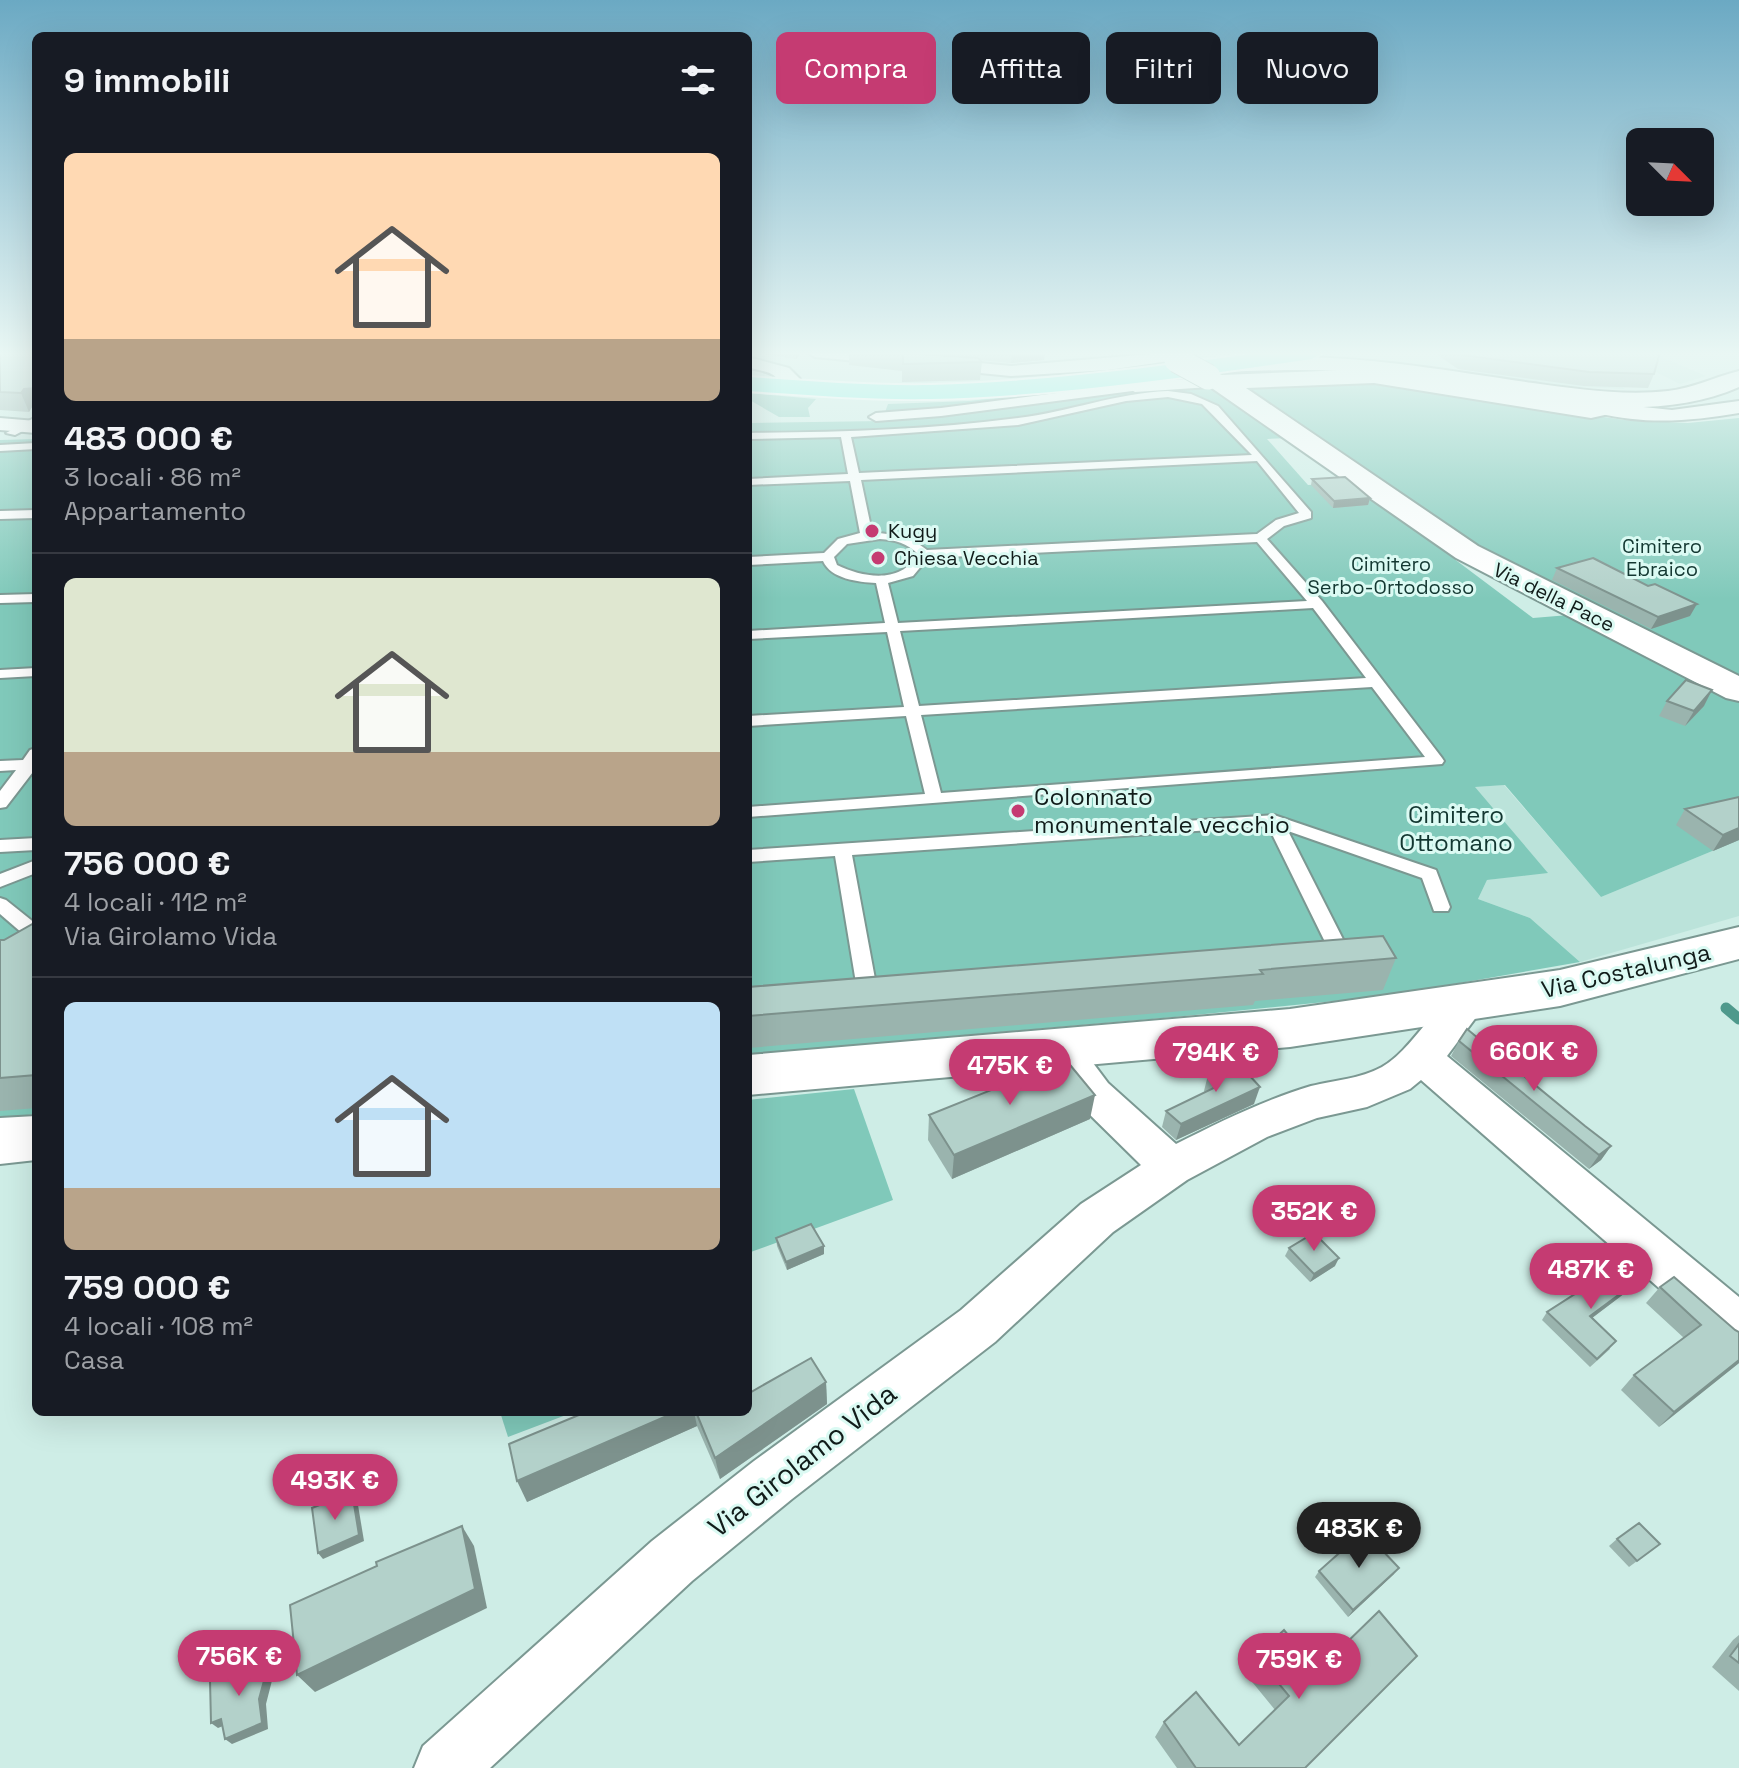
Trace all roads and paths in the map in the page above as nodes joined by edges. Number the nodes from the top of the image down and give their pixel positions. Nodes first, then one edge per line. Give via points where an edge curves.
1 (863, 435) edge
2 (1238, 435) edge
3 (1303, 435) edge
4 (752, 436) edge
5 (846, 436) junction
6 (32, 446) edge
7 (0, 448) edge
8 (1259, 458) junction
9 (855, 477) junction
10 (752, 482) edge
11 (32, 514) edge
12 (0, 515) edge
13 (867, 535) junction
14 (1260, 538) junction
15 (924, 554) junction
16 (828, 557) junction
17 (752, 561) edge
18 (881, 579) junction
19 (32, 598) edge
20 (0, 599) edge
21 (1317, 604) junction
22 (893, 627) junction
23 (752, 635) edge
24 (32, 672) edge
25 (0, 674) edge
26 (1376, 682) junction
27 (1739, 690) edge
28 (913, 711) junction
29 (752, 721) edge
30 (32, 760) edge
31 (32, 761) edge
32 (0, 766) edge
33 (934, 799) junction
34 (0, 803) edge
35 (752, 812) edge
36 (1274, 820) junction
37 (32, 844) edge
38 (0, 846) edge
39 (842, 848) junction
40 (752, 856) edge
41 (32, 868) edge
42 (0, 881) edge
43 (0, 904) edge
44 (1441, 907) dead end
45 (32, 931) edge
46 (1739, 943) edge
47 (1311, 959) edge
48 (868, 995) edge
49 (1467, 1004) junction
50 (1061, 1049) junction
51 (1422, 1058) junction
52 (752, 1075) edge
53 (32, 1138) edge
54 (0, 1141) edge
55 (1172, 1167) junction
56 (1739, 1327) edge
57 (445, 1768) edge

1 - 5 lane
2 - 8 lane
3 - 27 street, Via della Pace via 1467,552
4 - 5 lane
5 - 9 lane
6 - 7 lane
8 - 9 lane
8 - 14 lane via 1307,515 1280,523
9 - 10 lane
9 - 13 lane
11 - 12 lane
13 - 15 lane via 902,538
13 - 16 lane via 839,543
14 - 15 lane
14 - 21 lane
15 - 18 lane via 921,566 910,573
16 - 17 lane
16 - 18 lane via 844,574
18 - 22 lane
19 - 20 lane
21 - 22 lane
21 - 26 lane
22 - 23 lane
22 - 28 lane
24 - 25 lane
26 - 28 lane
26 - 33 lane via 1436,761
28 - 29 lane
28 - 33 lane
30 - 32 lane
31 - 34 lane
33 - 35 lane
36 - 39 lane
36 - 44 lane via 1430,874
36 - 47 lane via 1342,957
37 - 38 lane
39 - 40 lane
39 - 48 lane
41 - 42 lane
43 - 45 lane
46 - 49 street, Via Costalunga via 1619,975
49 - 50 street, Via Costalunga via 1290,1028
49 - 51 street, Via Girolamo Vida
50 - 52 street, Via Costalunga
50 - 55 street via 1094,1094
51 - 55 street, Via Girolamo Vida via 1396,1078 1252,1125
51 - 56 street
53 - 54 street
55 - 57 street, Via Girolamo Vida via 1097,1218 978,1326 672,1561

